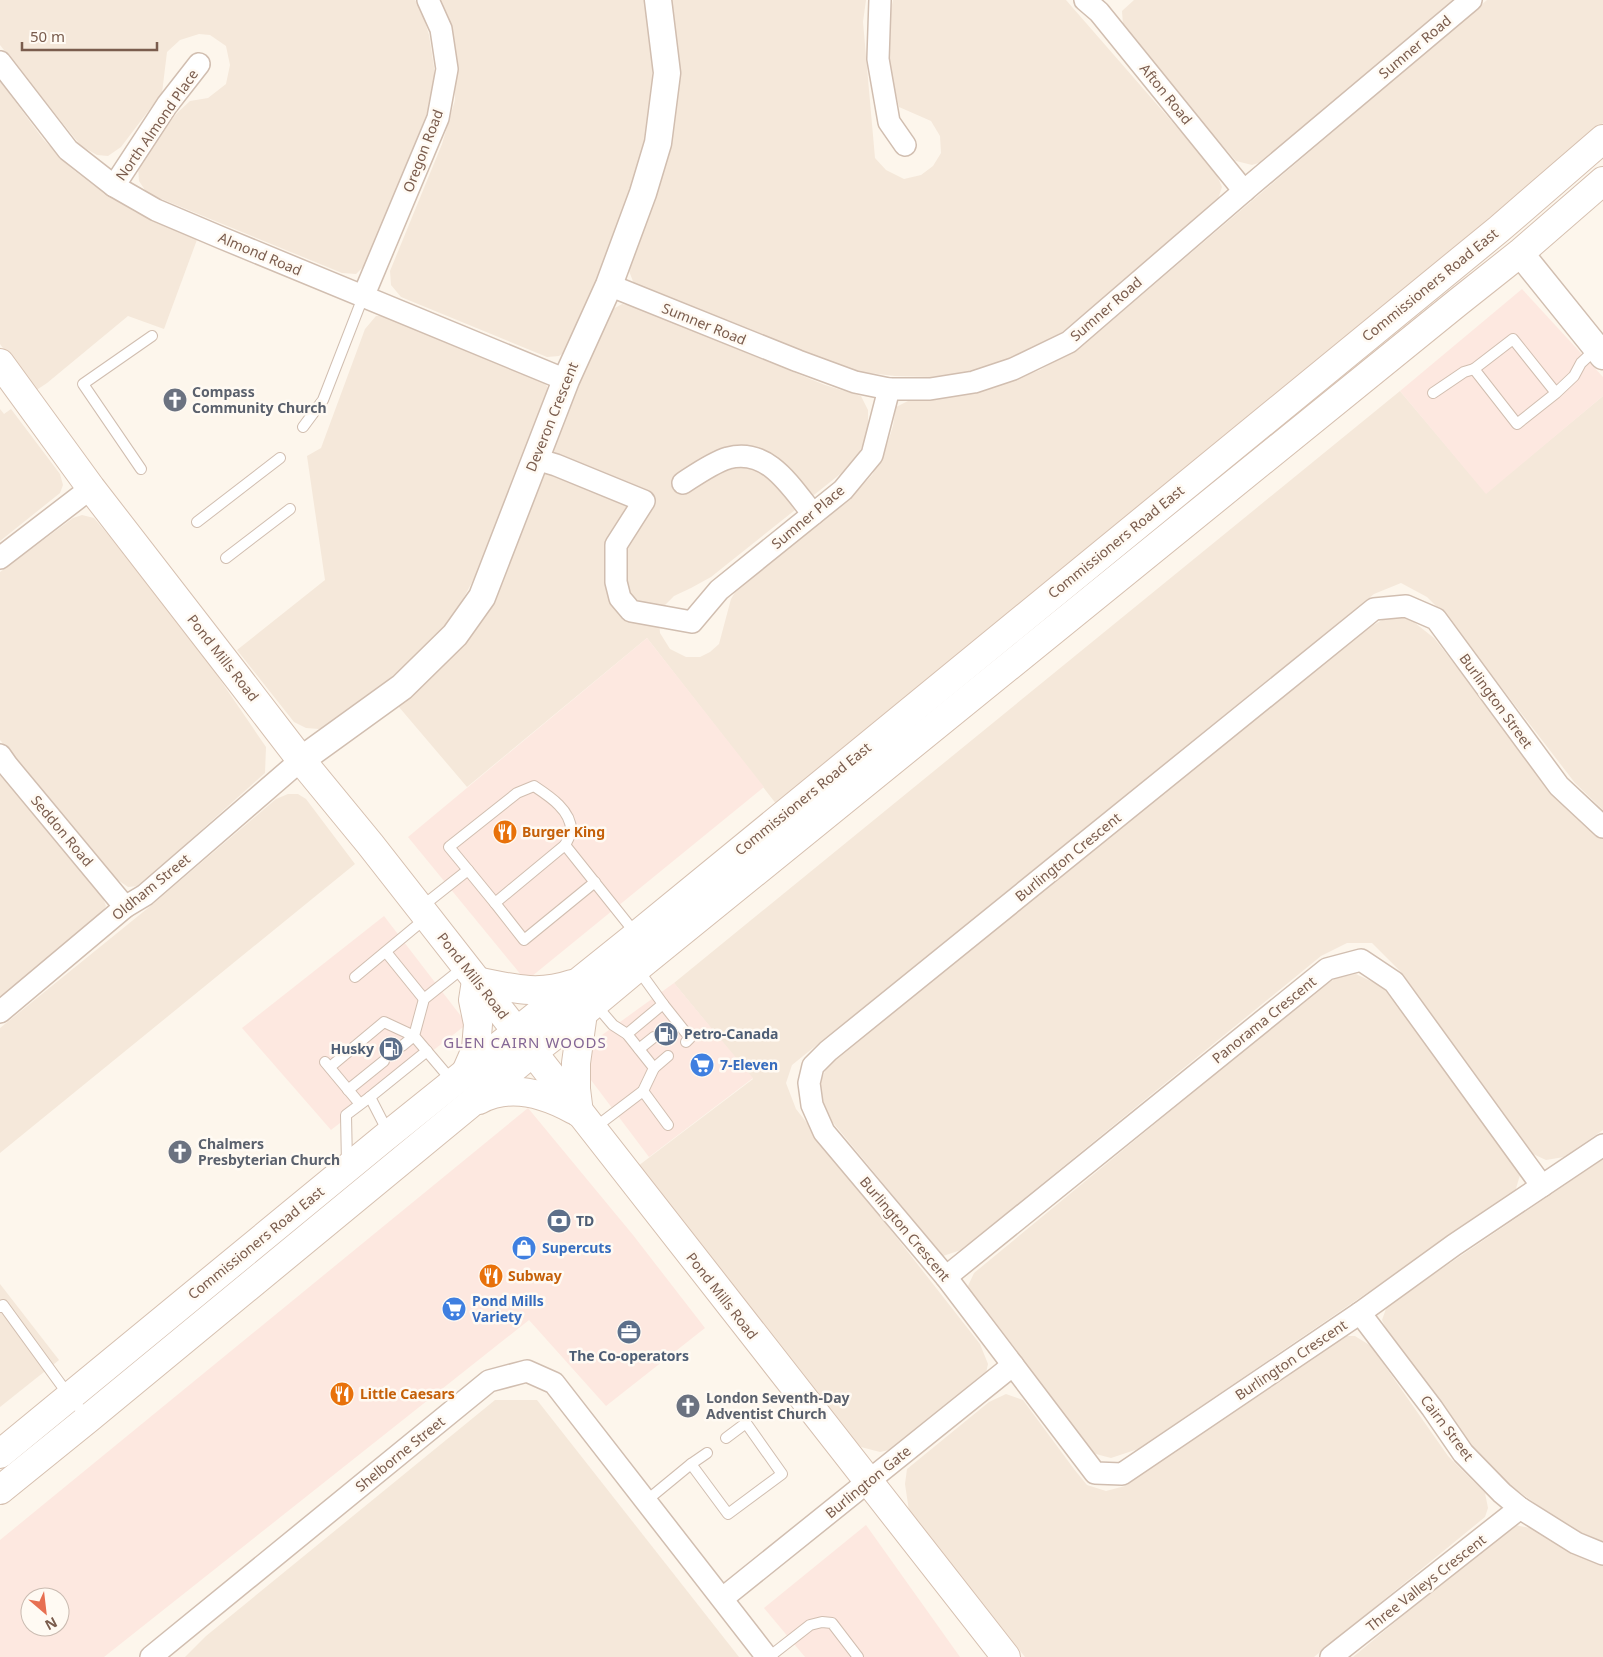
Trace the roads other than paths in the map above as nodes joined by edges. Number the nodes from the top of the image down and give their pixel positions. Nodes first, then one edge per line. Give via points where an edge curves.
1 (428, 0) edge
2 (658, 0) edge
3 (880, 0) edge
4 (1471, 0) edge
5 (1099, 4) edge
6 (0, 62) edge
7 (199, 64) dead end
8 (1603, 139) edge
9 (905, 145) dead end
10 (1603, 181) edge
11 (114, 186) junction
12 (1244, 191) junction
13 (1499, 229) junction
14 (1520, 253) junction
15 (609, 285) junction
16 (363, 298) junction
17 (152, 336) dead end
18 (1601, 350) edge
19 (0, 363) edge
20 (1474, 369) junction
21 (566, 380) junction
22 (889, 389) junction
23 (1433, 393) dead end
24 (1556, 394) junction
25 (303, 427) dead end
26 (280, 458) dead end
27 (536, 459) junction
28 (141, 469) dead end
29 (683, 483) dead end
30 (92, 488) junction
31 (290, 509) dead end
32 (813, 514) junction
33 (197, 522) dead end
34 (0, 558) edge
35 (226, 558) dead end
36 (1374, 609) joint
37 (0, 755) edge
38 (301, 760) junction
39 (1603, 827) edge
40 (565, 845) junction
41 (468, 870) junction
42 (595, 882) junction
43 (495, 903) junction
44 (125, 907) junction
45 (423, 913) junction
46 (637, 935) junction
47 (386, 952) junction
48 (637, 968) junction
49 (470, 974) junction
50 (355, 977) dead end
51 (580, 981) junction
52 (424, 999) junction
53 (663, 1004) junction
54 (589, 1009) junction
55 (0, 1012) edge
56 (627, 1034) junction
57 (414, 1036) junction
58 (654, 1037) dead end
59 (524, 1042) junction
60 (686, 1042) dead end
61 (402, 1046) dead end
62 (639, 1049) junction
63 (426, 1051) junction
64 (668, 1056) dead end
65 (384, 1060) dead end
66 (654, 1068) junction
67 (460, 1077) junction
68 (348, 1090) junction
69 (643, 1091) junction
70 (370, 1096) junction
71 (360, 1104) junction
72 (463, 1109) junction
73 (586, 1121) junction
74 (668, 1125) dead end
75 (389, 1134) junction
76 (1603, 1145) edge
77 (347, 1169) junction
78 (1542, 1186) junction
79 (946, 1277) junction
80 (0, 1307) edge
81 (1360, 1313) junction
82 (1013, 1365) junction
83 (70, 1397) junction
84 (89, 1418) junction
85 (726, 1438) dead end
86 (707, 1452) dead end
87 (0, 1454) edge
88 (691, 1464) junction
89 (867, 1482) junction
90 (0, 1490) edge
91 (646, 1500) junction
92 (1520, 1508) junction
93 (1603, 1554) edge
94 (723, 1598) junction
95 (151, 1657) edge
96 (768, 1657) edge
97 (858, 1657) edge
98 (1006, 1657) edge
99 (1331, 1657) edge

1 - 16 street, Oregon Road via 441,29 447,69 438,118
2 - 15 street, Deveron Crescent via 667,73 658,143
3 - 9 street via 878,59 889,122
4 - 12 street, Sumner Road
5 - 12 street, Afton Road
6 - 11 street, Almond Road via 68,150
7 - 11 street, North Almond Place via 167,105
8 - 13 main road, Commissioners Road East
10 - 14 main road, Commissioners Road East
11 - 16 street, Almond Road via 156,210
12 - 22 street, Sumner Road via 1069,342 1013,369 974,382 930,389
13 - 14 street
13 - 46 main road, Commissioners Road East
14 - 18 street
14 - 48 main road, Commissioners Road East
15 - 21 street, Deveron Crescent
15 - 22 street, Sumner Road via 798,361 855,382
16 - 21 street, Almond Road
16 - 25 lane via 323,400
17 - 28 lane via 83,384
18 - 24 lane via 1581,363 1574,376
19 - 30 main road, Pond Mills Road
20 - 23 lane
20 - 24 lane via 1518,424
20 - 24 lane via 1513,339
21 - 27 street, Deveron Crescent
22 - 32 street, Sumner Place via 872,455 843,490
26 - 33 lane
27 - 32 street, Sumner Place via 644,501 616,544 616,582 620,598 631,611 692,622 719,590
27 - 38 street, Deveron Crescent via 482,597 455,635 402,687
29 - 32 street via 726,458 755,457 776,469
30 - 34 street
30 - 38 main road, Pond Mills Road
31 - 35 lane
36 - 39 street, Burlington Street via 1406,606 1436,619 1559,786
36 - 79 street, Burlington Crescent via 813,1066 809,1083 812,1105 824,1132
37 - 44 street, Seddon Road
38 - 44 street, Oldham Street via 145,895
38 - 45 main road, Pond Mills Road
40 - 41 lane via 571,831 567,816 552,798 534,786 517,794 449,847
40 - 42 lane
40 - 43 lane
41 - 43 lane
41 - 45 lane
42 - 43 lane via 524,940
42 - 46 lane
44 - 55 street, Oldham Street
45 - 47 lane
45 - 49 main road, Pond Mills Road
46 - 51 main road, Commissioners Road East
47 - 50 lane
47 - 52 lane
48 - 53 lane
48 - 54 main road, Commissioners Road East
49 - 51 main road via 531,991 556,989
49 - 52 lane
49 - 59 main road, Pond Mills Road
49 - 67 main road via 478,1024 476,1049
51 - 59 main road, Commissioners Road East
52 - 57 lane
53 - 56 lane
53 - 60 lane via 673,1022 690,1038
54 - 56 lane
54 - 59 main road, Commissioners Road East
54 - 73 main road via 576,1063 576,1090
56 - 62 lane
57 - 61 lane
57 - 63 lane
57 - 68 lane via 384,1022 327,1065
58 - 62 lane
59 - 67 main road, Commissioners Road East
59 - 72 main road, Commissioners Road East
59 - 73 main road, Pond Mills Road
62 - 66 lane
63 - 67 lane
63 - 70 lane
64 - 66 lane
65 - 68 lane
66 - 69 lane
67 - 75 main road, Commissioners Road East
68 - 71 lane
69 - 73 lane
69 - 74 lane
70 - 71 lane
70 - 75 lane
71 - 77 lane via 346,1115
72 - 73 main road via 484,1097 508,1091 532,1092 556,1100
72 - 84 main road, Commissioners Road East
73 - 89 main road, Pond Mills Road
75 - 77 main road, Commissioners Road East
76 - 78 street, Burlington Crescent
77 - 83 main road, Commissioners Road East
78 - 79 street, Panorama Crescent via 1394,982 1361,960 1327,969
78 - 81 street, Burlington Crescent
79 - 82 street, Burlington Crescent
80 - 83 lane via 3,1305
81 - 82 street, Burlington Crescent via 1122,1474 1095,1473
81 - 92 street, Cairn Street via 1464,1453
82 - 89 street, Burlington Gate
83 - 84 lane
83 - 87 main road, Commissioners Road East
84 - 90 main road, Commissioners Road East
85 - 88 lane via 746,1423 782,1474 728,1514
86 - 88 lane
88 - 91 lane
89 - 94 street, Burlington Gate
89 - 98 main road, Pond Mills Road
91 - 94 street, Shelborne Street
91 - 95 street, Shelborne Street via 554,1382 527,1372 489,1381
92 - 93 street, Cairn Street via 1576,1544
92 - 99 street, Three Valleys Crescent
94 - 96 street, Shelborne Street
96 - 97 lane via 810,1625 822,1622 832,1624

